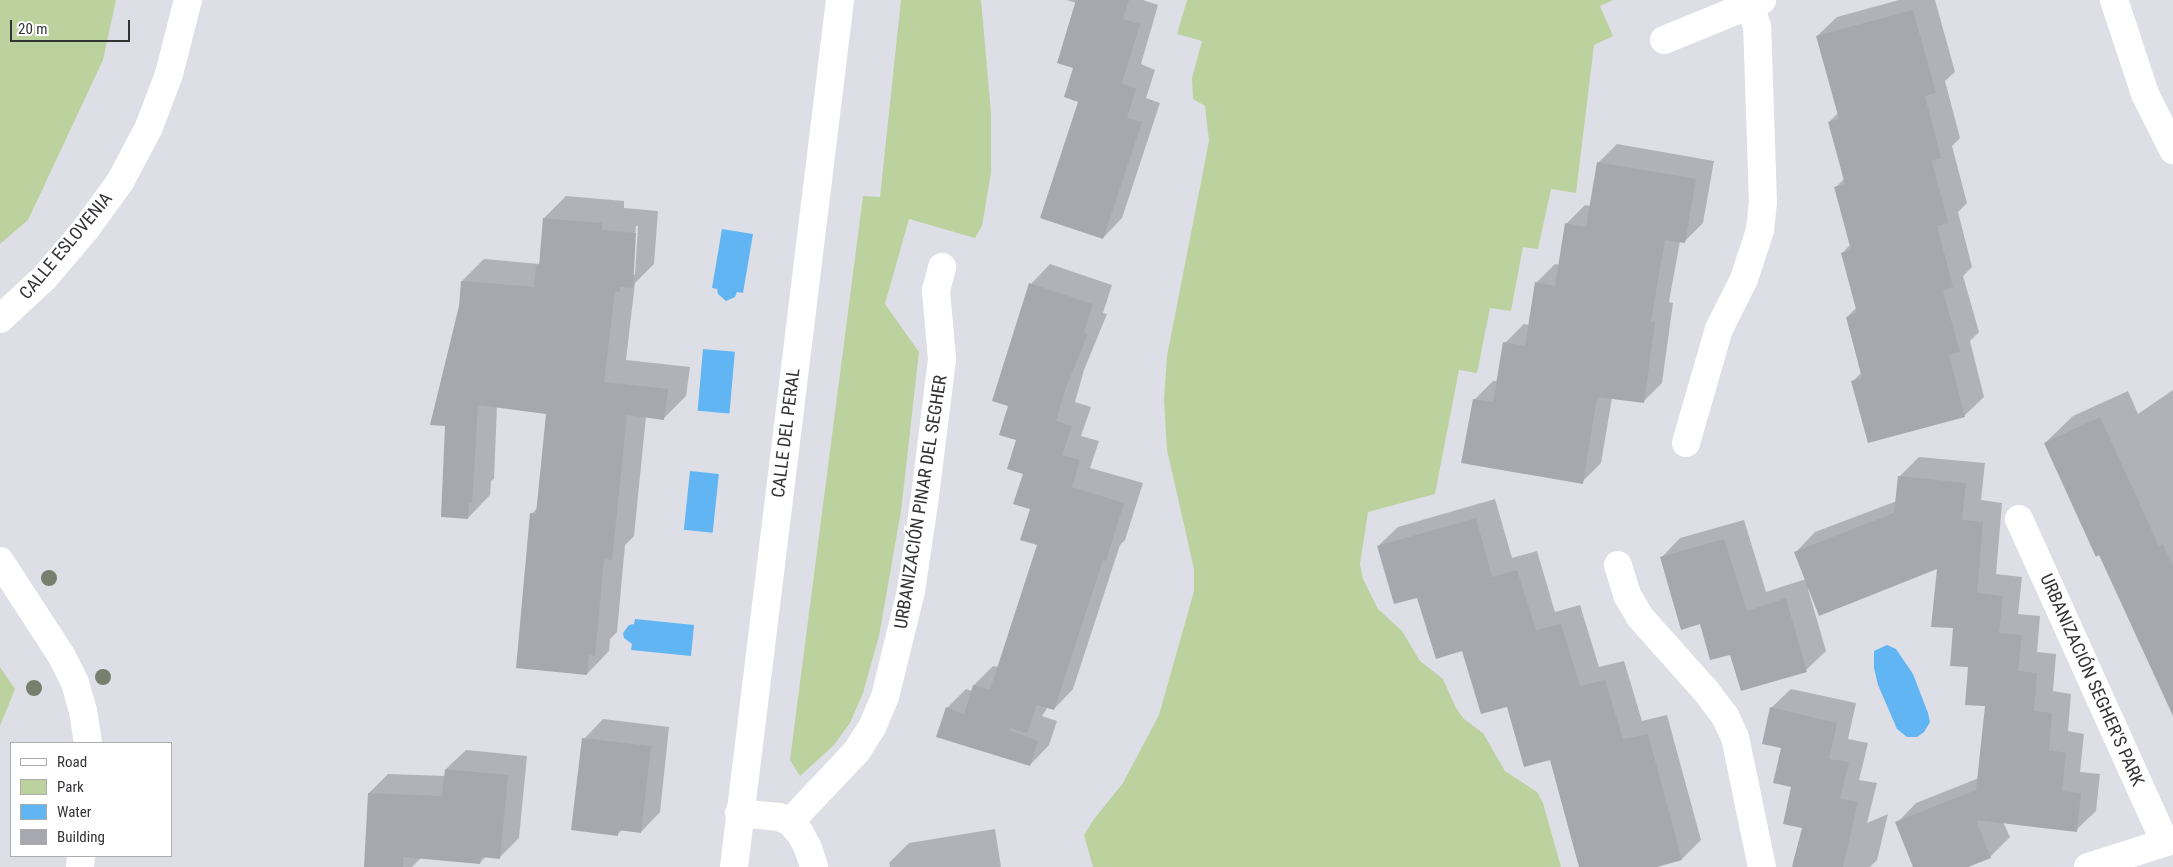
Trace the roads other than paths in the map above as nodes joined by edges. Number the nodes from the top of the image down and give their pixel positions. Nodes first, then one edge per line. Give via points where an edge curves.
1 (188, 0) edge
2 (840, 0) edge
3 (2114, 0) edge
4 (1756, 2) edge
5 (1664, 40) dead end
6 (2173, 150) edge
7 (942, 267) dead end
8 (0, 319) edge
9 (1686, 443) dead end
10 (2020, 519) dead end
11 (0, 561) edge
12 (1618, 565) dead end
13 (88, 742) edge
14 (740, 813) junction
15 (790, 822) junction
16 (2169, 841) edge
17 (734, 867) edge
18 (814, 867) edge
19 (1762, 867) edge
20 (2088, 867) edge

1 - 8 street, CALLE ESLOVENIA via 168,74 149,127 120,182 45,277
2 - 14 street, CALLE DEL PERAL
3 - 6 street via 2145,94
4 - 5 street
4 - 9 street via 1763,203 1760,230 1753,256 1719,329
7 - 15 street, URBANIZACIÓN PINAR DEL SEGHER via 936,290 942,360 925,496 911,591 885,697 873,726 857,751
10 - 16 street, URBANIZACIÓN SEGHER'S PARK
11 - 13 street via 72,676 84,711
12 - 19 street via 1627,595 1640,617 1725,716 1735,738
14 - 15 street via 779,817
14 - 17 street, CALLE DEL PERAL
15 - 18 street via 800,833
16 - 20 street, URBANIZACIÓN SEGHER'S PARK

